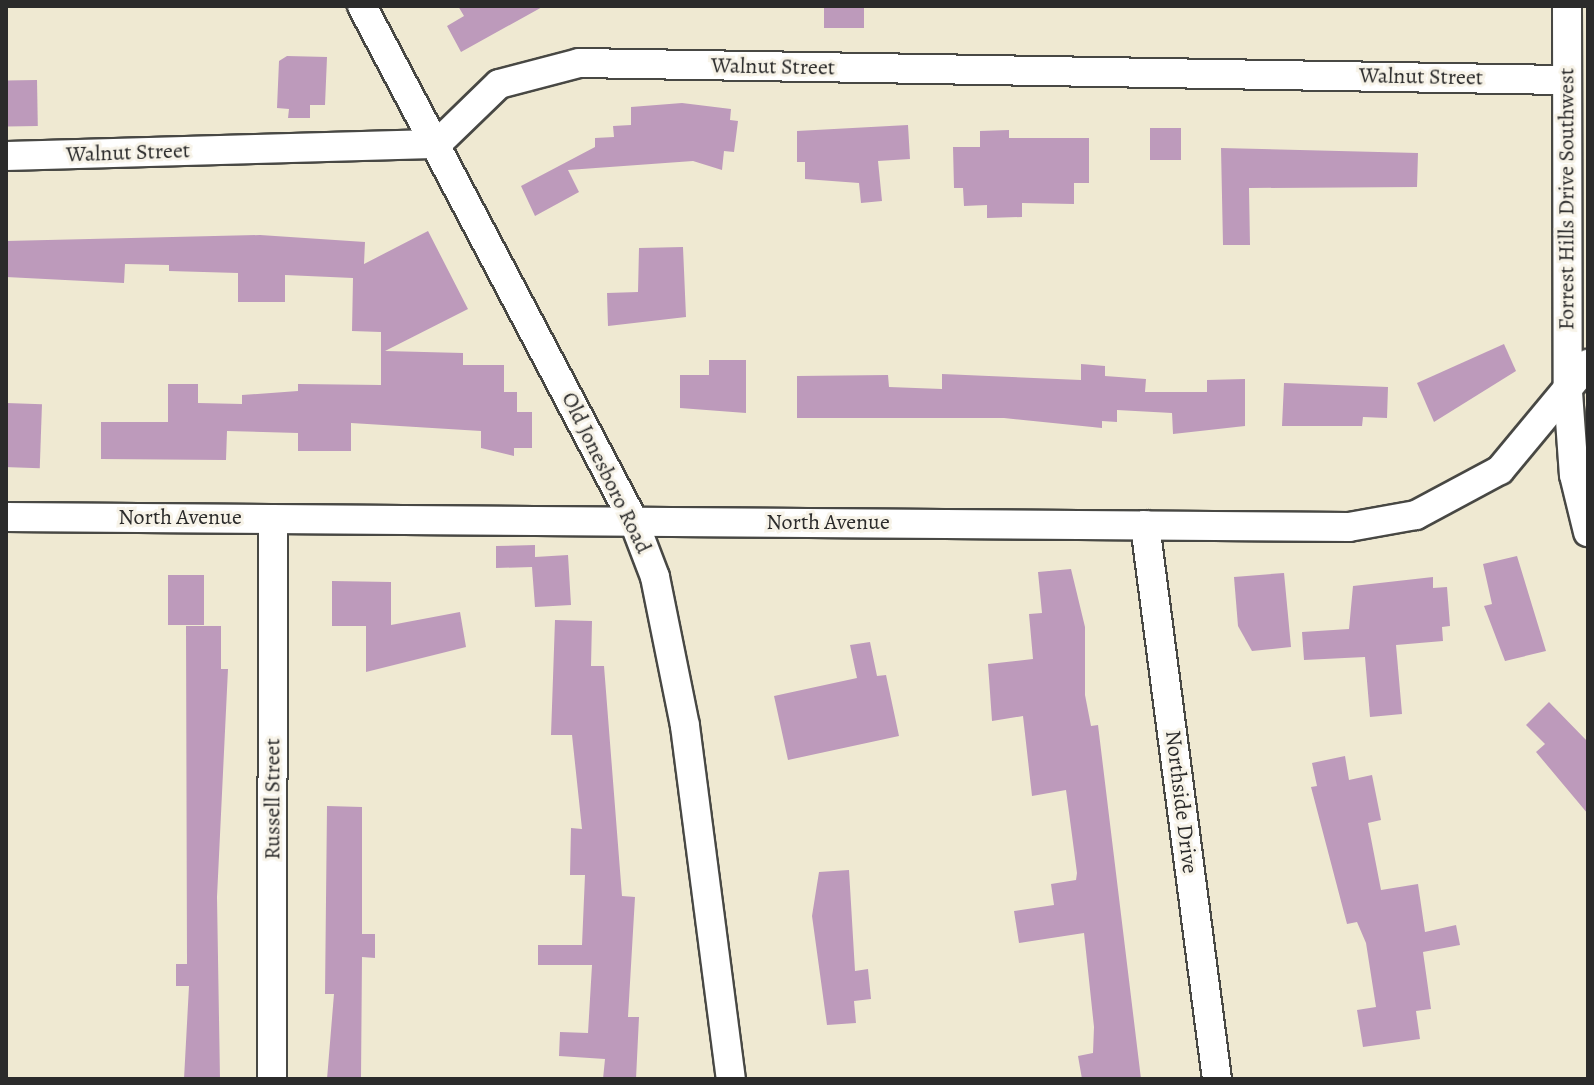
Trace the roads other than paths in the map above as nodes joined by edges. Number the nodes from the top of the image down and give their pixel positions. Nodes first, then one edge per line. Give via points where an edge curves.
1 (362, 6) edge
2 (1567, 6) edge
3 (1567, 80) junction
4 (437, 144) junction
5 (6, 156) edge
6 (1588, 364) edge
7 (1568, 392) junction
8 (6, 517) edge
9 (273, 519) junction
10 (634, 522) junction
11 (1145, 525) junction
12 (1588, 532) edge
13 (272, 1079) edge
14 (731, 1079) edge
15 (1217, 1079) edge

1 - 4 street, Old Jonesboro Road
2 - 3 street, Forrest Hills Drive Southwest
3 - 4 street, Walnut Street via 579,63 499,84
3 - 7 street, Forrest Hills Drive Southwest
4 - 5 street, Walnut Street
4 - 10 street, Old Jonesboro Road
6 - 7 street, North Avenue
7 - 11 street, North Avenue via 1500,470 1416,515 1349,527
7 - 12 street, Forrest Hills Drive Southwest via 1574,475
8 - 9 street, North Avenue
9 - 10 street, North Avenue
9 - 13 street, Russell Street
10 - 11 street, North Avenue
10 - 14 street, Old Jonesboro Road via 655,577 685,726
11 - 15 street, Northside Drive

